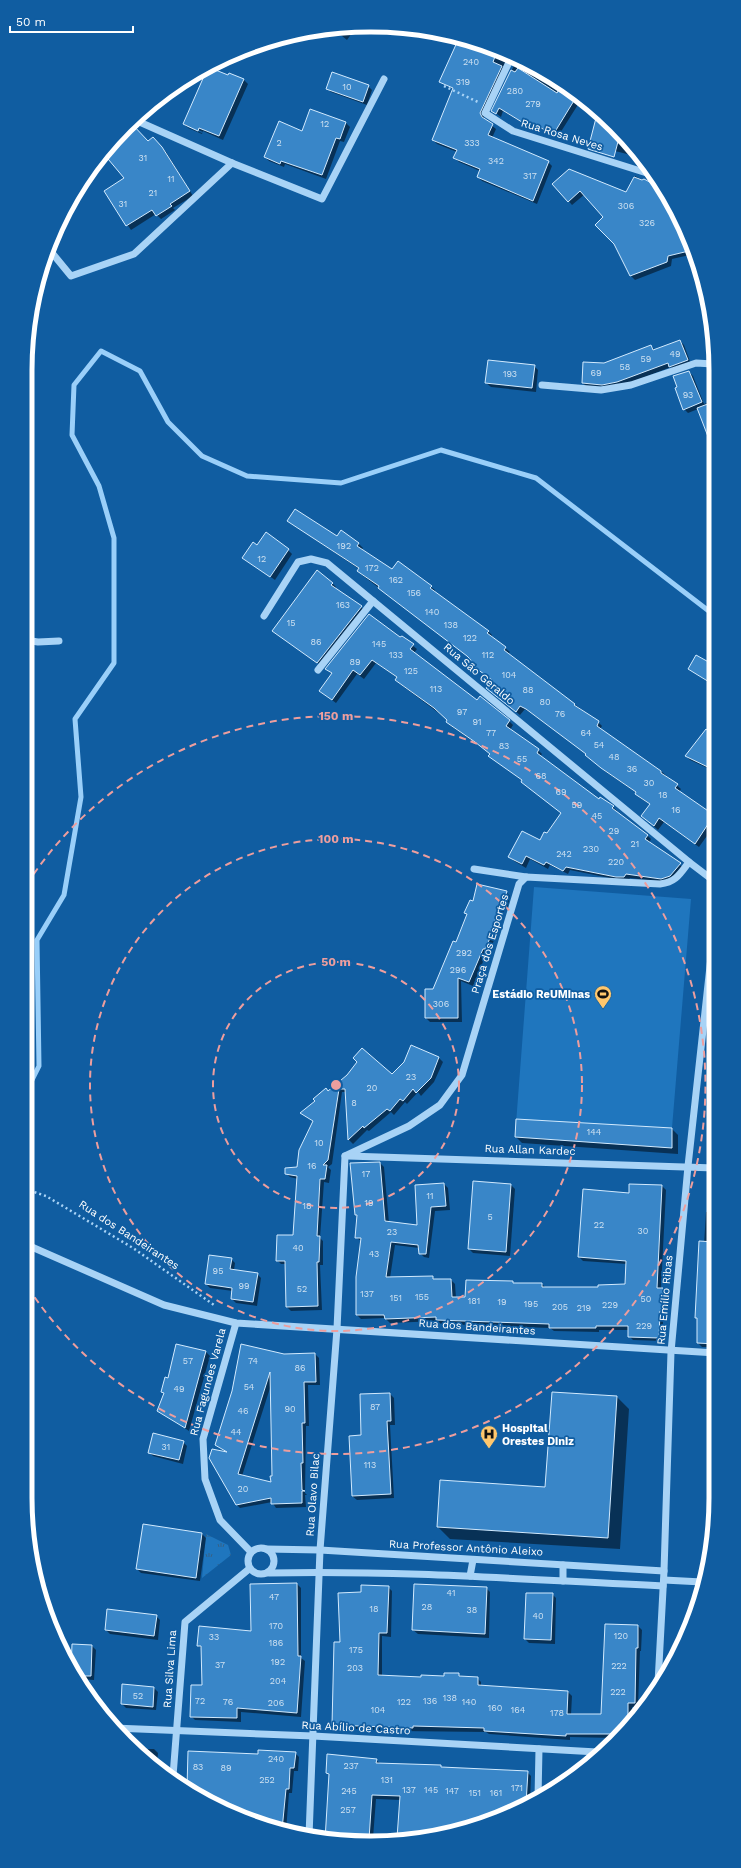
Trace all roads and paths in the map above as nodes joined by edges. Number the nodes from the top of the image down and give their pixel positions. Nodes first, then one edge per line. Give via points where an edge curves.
1 (509, 62) edge
2 (384, 79) dead end
3 (444, 86) dead end
4 (488, 107) junction
5 (140, 122) edge
6 (232, 163) junction
7 (645, 172) edge
8 (53, 254) edge
9 (709, 364) edge
10 (542, 385) dead end
11 (373, 601) junction
12 (264, 616) dead end
13 (32, 641) edge
14 (59, 641) dead end
15 (318, 670) dead end
16 (689, 862) junction
17 (474, 869) dead end
18 (526, 877) junction
19 (709, 877) edge
20 (709, 968) edge
21 (344, 1156) junction
22 (688, 1166) junction
23 (709, 1168) edge
24 (32, 1191) edge
25 (32, 1247) edge
26 (218, 1308) dead end
27 (236, 1323) junction
28 (337, 1329) junction
29 (671, 1352) junction
30 (709, 1354) edge
31 (266, 1549) junction
32 (320, 1550) junction
33 (251, 1552) junction
34 (473, 1560) junction
35 (563, 1565) junction
36 (249, 1569) junction
37 (664, 1571) junction
38 (319, 1572) junction
39 (269, 1573) junction
40 (470, 1576) junction
41 (563, 1581) junction
42 (698, 1582) edge
43 (664, 1583) junction
44 (658, 1676) edge
45 (123, 1729) edge
46 (177, 1732) junction
47 (313, 1736) junction
48 (539, 1749) junction
49 (594, 1752) edge
50 (173, 1773) edge
51 (538, 1792) edge
52 (310, 1830) edge

1 - 4 street
2 - 6 street via 322,199
3 - 4 path
4 - 7 street, Rua Rosa Neves via 485,113 513,131
5 - 6 street
6 - 8 street via 134,254 72,276
9 - 10 street via 696,363 631,385 602,390
11 - 12 street, Rua São Geraldo via 327,563 310,559 298,562
11 - 15 street
11 - 16 street, Rua São Geraldo
13 - 14 street
16 - 18 street via 678,877 660,884
16 - 19 street
17 - 18 street
18 - 21 street, Praça dos Esportes via 519,884 462,1076 440,1105 409,1126
20 - 22 street, Rua Emílio Ribas
21 - 22 street, Rua Allan Kardec
21 - 28 street, Rua Olavo Bilac
22 - 23 street, Rua Allan Kardec
22 - 29 street, Rua Emílio Ribas
24 - 26 path, Rua dos Bandeirantes via 46,1196 133,1248
25 - 27 street, Rua dos Bandeirantes via 164,1305
27 - 28 street, Rua dos Bandeirantes
27 - 33 street, Rua Fagundes Varela via 203,1439 205,1479 220,1520
28 - 29 street, Rua dos Bandeirantes
28 - 32 street, Rua Olavo Bilac
29 - 30 street, Rua dos Bandeirantes
29 - 37 street, Rua Emílio Ribas
31 - 32 street, Rua Professor Antônio Aleixo
31 - 33 street via 260,1548
31 - 39 street via 272,1553 274,1560
32 - 34 street, Rua Professor Antônio Aleixo
32 - 38 street, Rua Olavo Bilac
33 - 36 street via 247,1562
34 - 35 street, Rua Professor Antônio Aleixo
34 - 40 street
35 - 37 street, Rua Professor Antônio Aleixo
35 - 41 street
36 - 39 street via 254,1574
36 - 46 street, Rua Silva Lima via 185,1622
37 - 43 street, Rua Emílio Ribas
38 - 39 street
38 - 40 street
38 - 47 street, Rua Olavo Bilac
40 - 41 street
41 - 43 street
42 - 43 street
43 - 44 street, Rua Emílio Ribas
45 - 46 street, Rua Abílio de Castro
46 - 47 street, Rua Abílio de Castro
46 - 50 street, Rua Silva Lima
47 - 48 street, Rua Abílio de Castro
47 - 52 street, Rua Olavo Bilac
48 - 49 street, Rua Abílio de Castro
48 - 51 street

